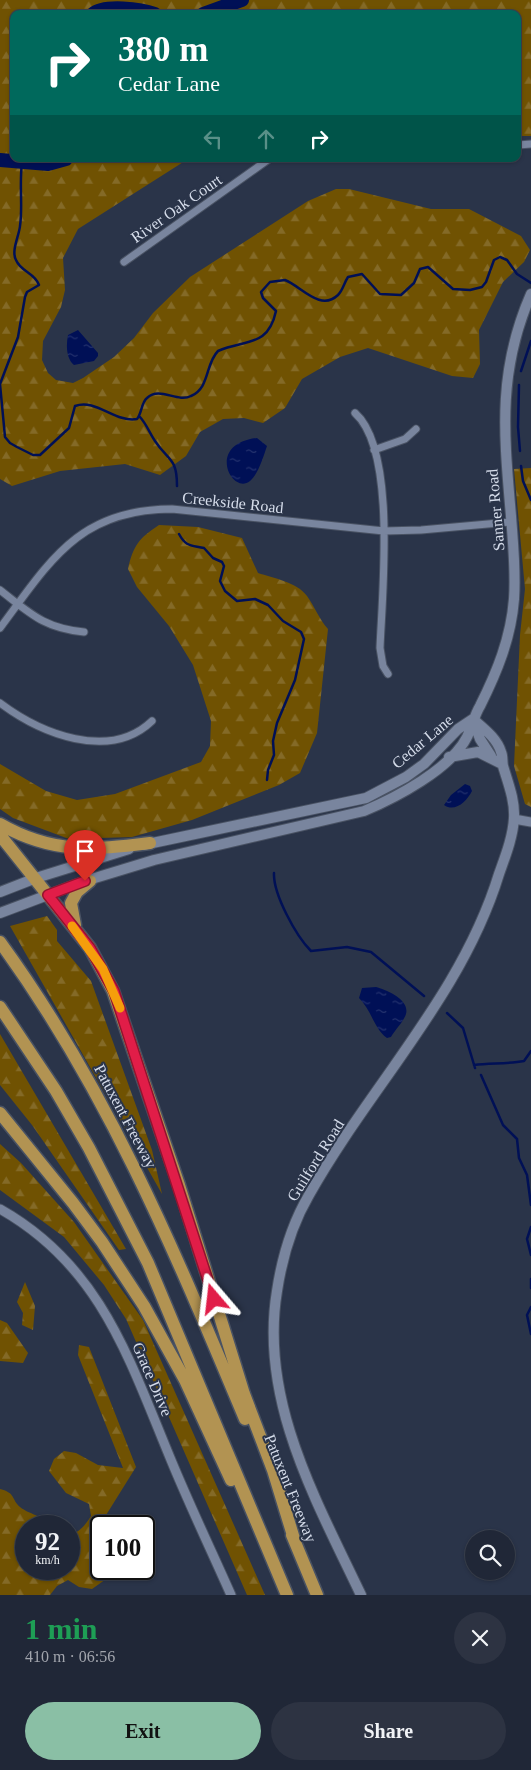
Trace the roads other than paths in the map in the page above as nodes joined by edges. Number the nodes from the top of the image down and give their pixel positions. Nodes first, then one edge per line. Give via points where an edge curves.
1 (265, 162) edge
2 (124, 262) dead end
3 (531, 295) edge
4 (355, 414) dead end
5 (416, 429) dead end
6 (374, 450) junction
7 (511, 522) junction
8 (384, 531) junction
9 (0, 590) edge
10 (18, 604) junction
11 (0, 628) edge
12 (84, 632) dead end
13 (388, 674) dead end
14 (0, 702) edge
15 (473, 719) junction
16 (152, 721) dead end
17 (450, 758) junction
18 (492, 758) junction
19 (502, 764) junction
20 (514, 819) junction
21 (531, 822) edge
22 (0, 824) edge
23 (0, 835) edge
24 (150, 843) junction
25 (36, 878) junction
26 (90, 881) junction
27 (0, 892) edge
28 (48, 895) junction
29 (0, 914) edge
30 (77, 932) junction
31 (0, 942) edge
32 (0, 1007) edge
33 (2, 1115) edge
34 (0, 1209) edge
35 (295, 1542) junction
36 (231, 1595) edge
37 (283, 1595) edge
38 (287, 1595) edge
39 (317, 1595) edge
40 (361, 1595) edge

1 - 2 street, River Oak Court
3 - 7 main road, Sanner Road via 511,354 505,392 504,435
4 - 6 street via 366,426
5 - 6 street via 405,439
6 - 8 street via 384,495
7 - 8 street, Creekside Road
7 - 15 main road, Sanner Road via 515,583 511,620 496,674
8 - 10 street, Creekside Road via 172,509 137,511 104,521 69,542
8 - 13 street via 380,648
9 - 10 street
10 - 11 street, Creekside Road
10 - 12 street via 43,623 61,630
14 - 16 street via 34,726 82,739 125,737 136,734
15 - 17 main road, Cedar Lane via 466,738
15 - 18 main road
15 - 19 main road, Guilford Road via 494,740 501,751
15 - 24 main road, Cedar Lane via 458,729 418,768 387,789 366,798
17 - 18 main road via 478,752
17 - 26 main road, Cedar Lane via 412,788 364,811 154,860
18 - 19 main road
19 - 20 main road, Guilford Road via 510,784
20 - 21 street
20 - 40 main road, Guilford Road via 496,885 466,957 307,1197 294,1226 279,1280 273,1341 281,1407 295,1450
22 - 24 highway via 39,843 62,847 99,850
23 - 25 highway
24 - 25 main road, Cedar Lane
25 - 27 main road, Cedar Lane
25 - 28 highway
26 - 28 main road, Cedar Lane
26 - 30 highway via 77,892 71,903
28 - 29 main road, Cedar Lane
28 - 30 highway
30 - 35 highway via 103,969 121,1011
31 - 35 highway, Patuxent Freeway via 85,1072 148,1194 175,1250
32 - 38 highway via 56,1091 89,1148 148,1263
33 - 37 highway via 102,1242 144,1306 185,1380
34 - 36 street, Grace Drive via 53,1248 83,1280 111,1321
35 - 39 highway, Patuxent Freeway

